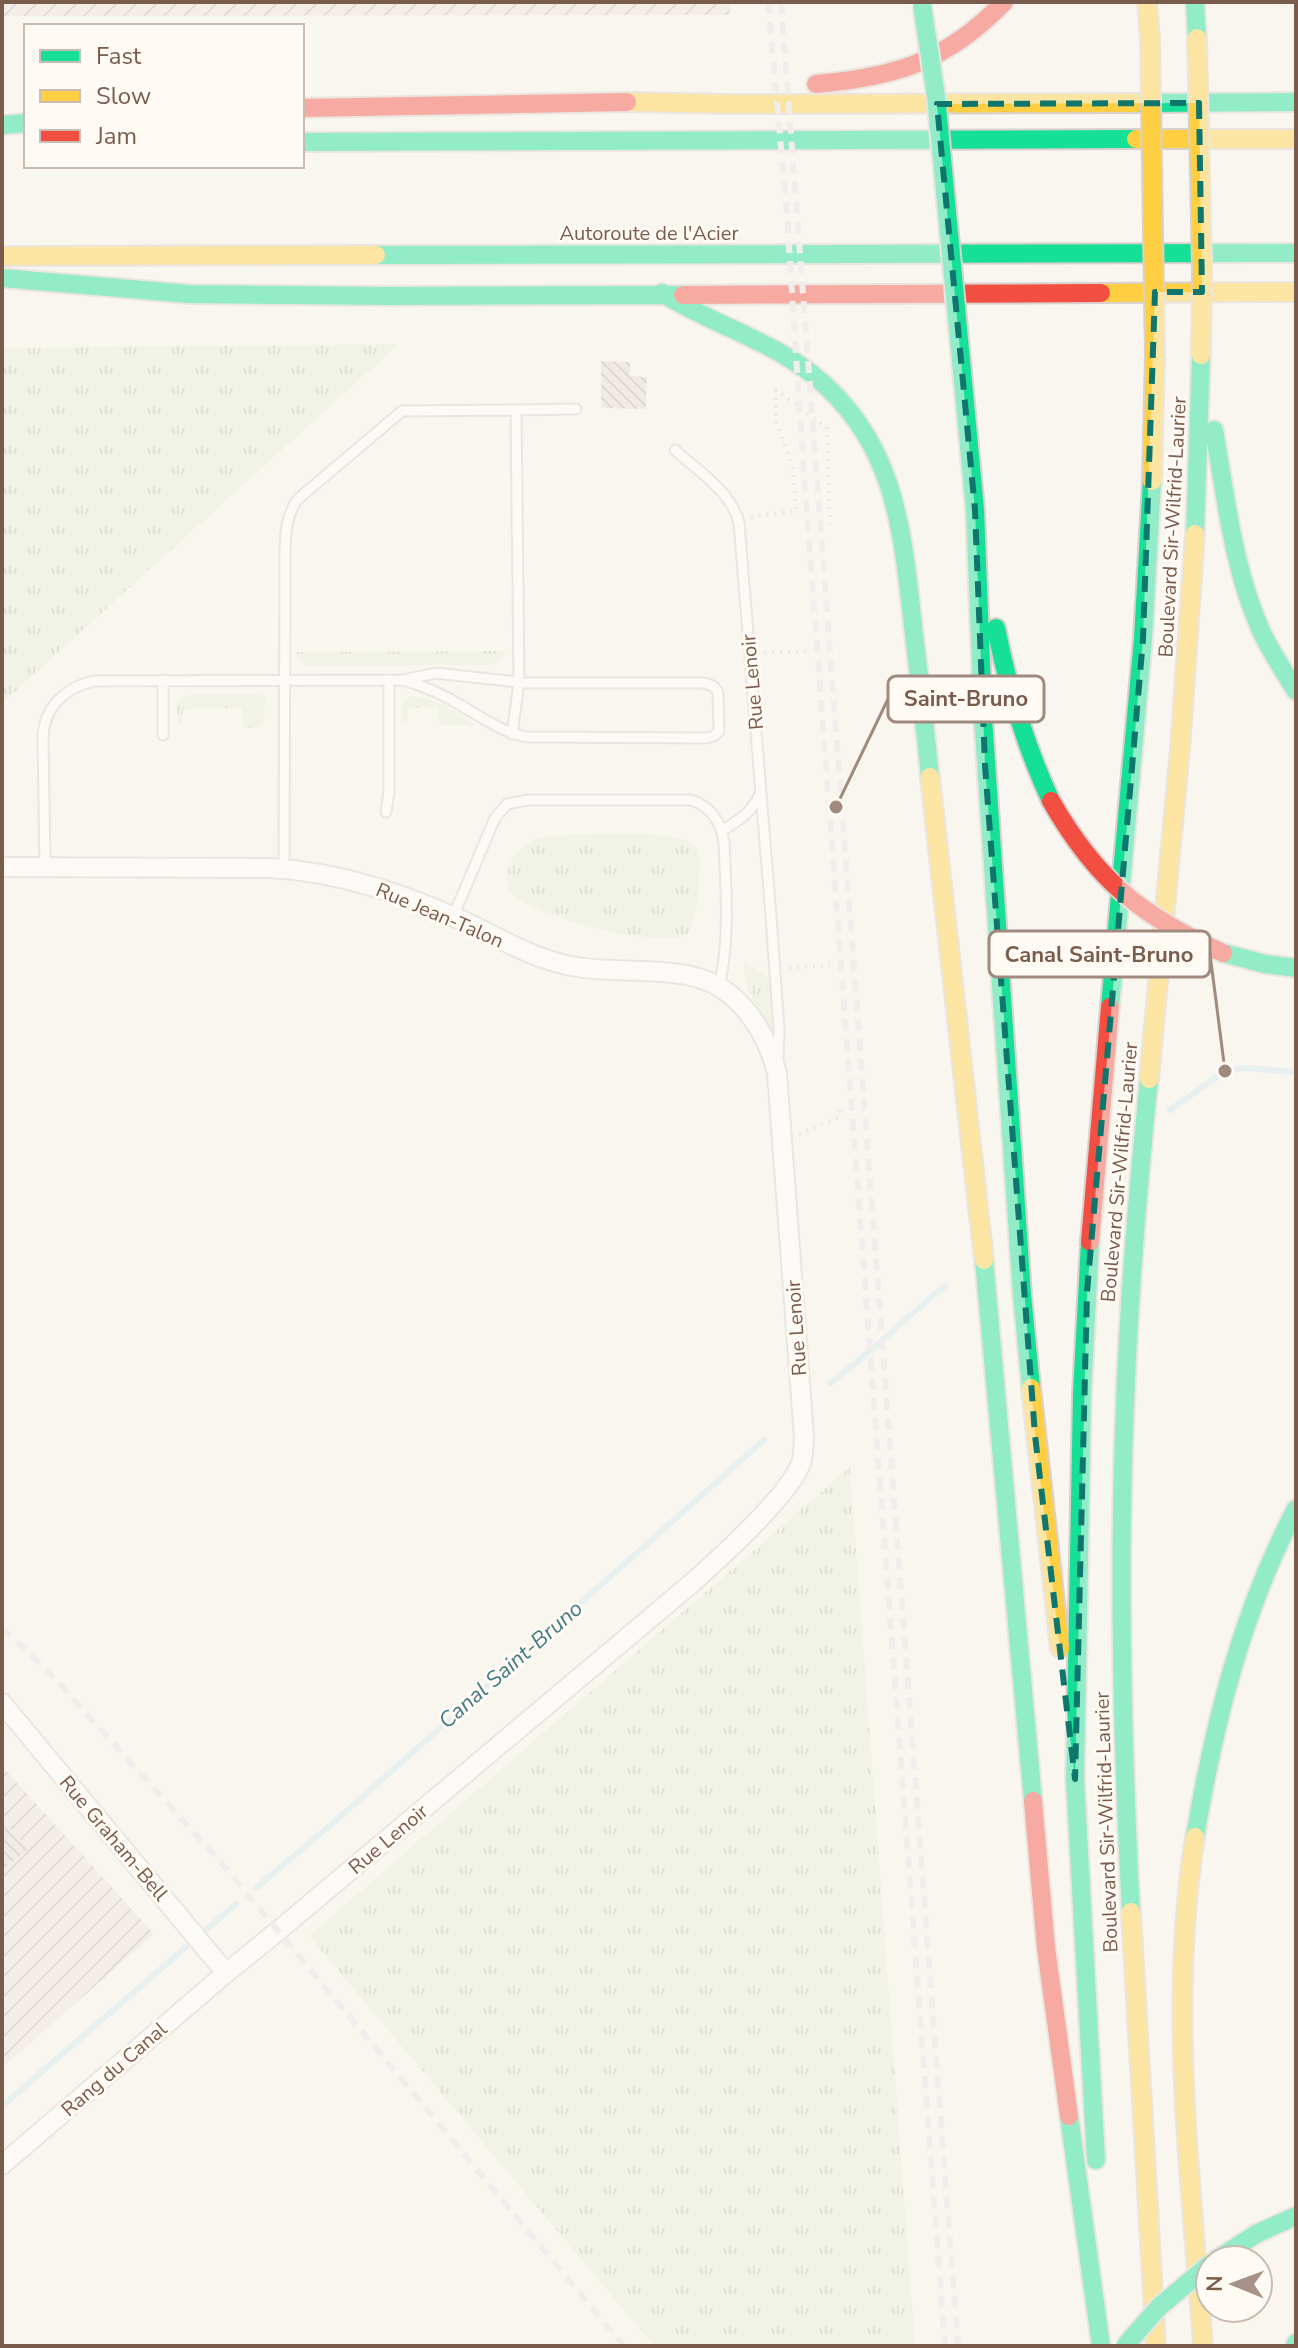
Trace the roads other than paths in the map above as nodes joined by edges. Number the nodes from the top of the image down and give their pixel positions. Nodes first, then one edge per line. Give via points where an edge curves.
1 (1004, 2) edge
2 (1147, 2) edge
3 (1195, 2) edge
4 (930, 4) edge
5 (624, 102) junction
6 (1296, 102) edge
7 (304, 108) edge
8 (24, 123) edge
9 (2, 125) edge
10 (1296, 139) edge
11 (304, 142) edge
12 (1296, 253) edge
13 (2, 256) edge
14 (2, 278) edge
15 (1296, 292) edge
16 (662, 293) junction
17 (1201, 355) junction
18 (576, 409) dead end
19 (516, 410) junction
20 (675, 450) dead end
21 (975, 510) junction
22 (163, 680) junction
23 (284, 680) junction
24 (389, 680) junction
25 (403, 680) junction
26 (519, 683) junction
27 (1296, 691) edge
28 (512, 734) junction
29 (163, 735) dead end
30 (761, 791) junction
31 (386, 812) dead end
32 (722, 831) junction
33 (45, 866) junction
34 (2, 867) edge
35 (284, 869) junction
36 (453, 917) junction
37 (1296, 968) edge
38 (719, 987) junction
39 (777, 1073) junction
40 (1296, 1509) edge
41 (2, 1703) edge
42 (1075, 1779) junction
43 (226, 1973) junction
44 (2, 2165) edge
45 (1296, 2216) edge
46 (1241, 2244) edge
47 (1194, 2277) edge
48 (1104, 2346) edge
49 (1125, 2346) edge
50 (1156, 2346) edge
51 (1203, 2346) edge

1 - 5 highway via 956,46 903,70 841,83
2 - 42 highway, Boulevard Sir-Wilfrid-Laurier, bridge via 1154,205 1151,501 1089,1247
3 - 17 highway, Boulevard Sir-Wilfrid-Laurier, bridge
4 - 21 highway, bridge
5 - 6 highway
5 - 7 highway
8 - 9 highway
10 - 11 highway
12 - 13 highway, Autoroute de l'Acier
14 - 16 highway via 189,294
15 - 16 highway
16 - 48 highway via 778,351 829,388 871,439 898,510 980,1217 1046,1948
17 - 27 highway via 1242,579 1274,659
17 - 50 highway, Boulevard Sir-Wilfrid-Laurier via 1188,653 1135,1234 1123,1467 1125,1782
18 - 19 lane
19 - 23 lane via 402,411 298,499 286,540
19 - 26 lane
20 - 30 lane, Rue Lenoir via 736,510
21 - 37 highway, bridge via 1009,694 1063,822 1125,897 1164,925 1223,953
21 - 42 highway via 983,734 1022,1295
22 - 23 lane
22 - 29 lane
22 - 33 lane via 94,681 69,691 52,707 44,728
23 - 24 lane
23 - 35 lane
24 - 25 lane
24 - 31 lane
25 - 26 lane via 436,673
25 - 28 lane
26 - 28 lane
26 - 28 lane via 704,683 718,692 719,731 710,738 540,739
30 - 32 lane via 750,811
30 - 39 lane, Rue Lenoir via 779,1029
32 - 36 lane via 714,815 691,800 515,801 495,818
32 - 38 lane via 727,934
33 - 34 street, Rue Jean-Talon
33 - 35 street, Rue Jean-Talon
35 - 36 street, Rue Jean-Talon via 364,883
36 - 38 street, Rue Jean-Talon via 552,962 680,974
38 - 39 street, Rue Jean-Talon via 750,1015
39 - 43 street, Rue Lenoir via 804,1438 801,1463 790,1482 682,1592
40 - 51 highway via 1251,1606 1228,1681 1189,1883 1185,2032
41 - 43 street, Rue Graham-Bell
42 - 48 highway, Boulevard Sir-Wilfrid-Laurier
43 - 44 street, Rang du Canal
45 - 46 highway
47 - 49 highway, bridge

